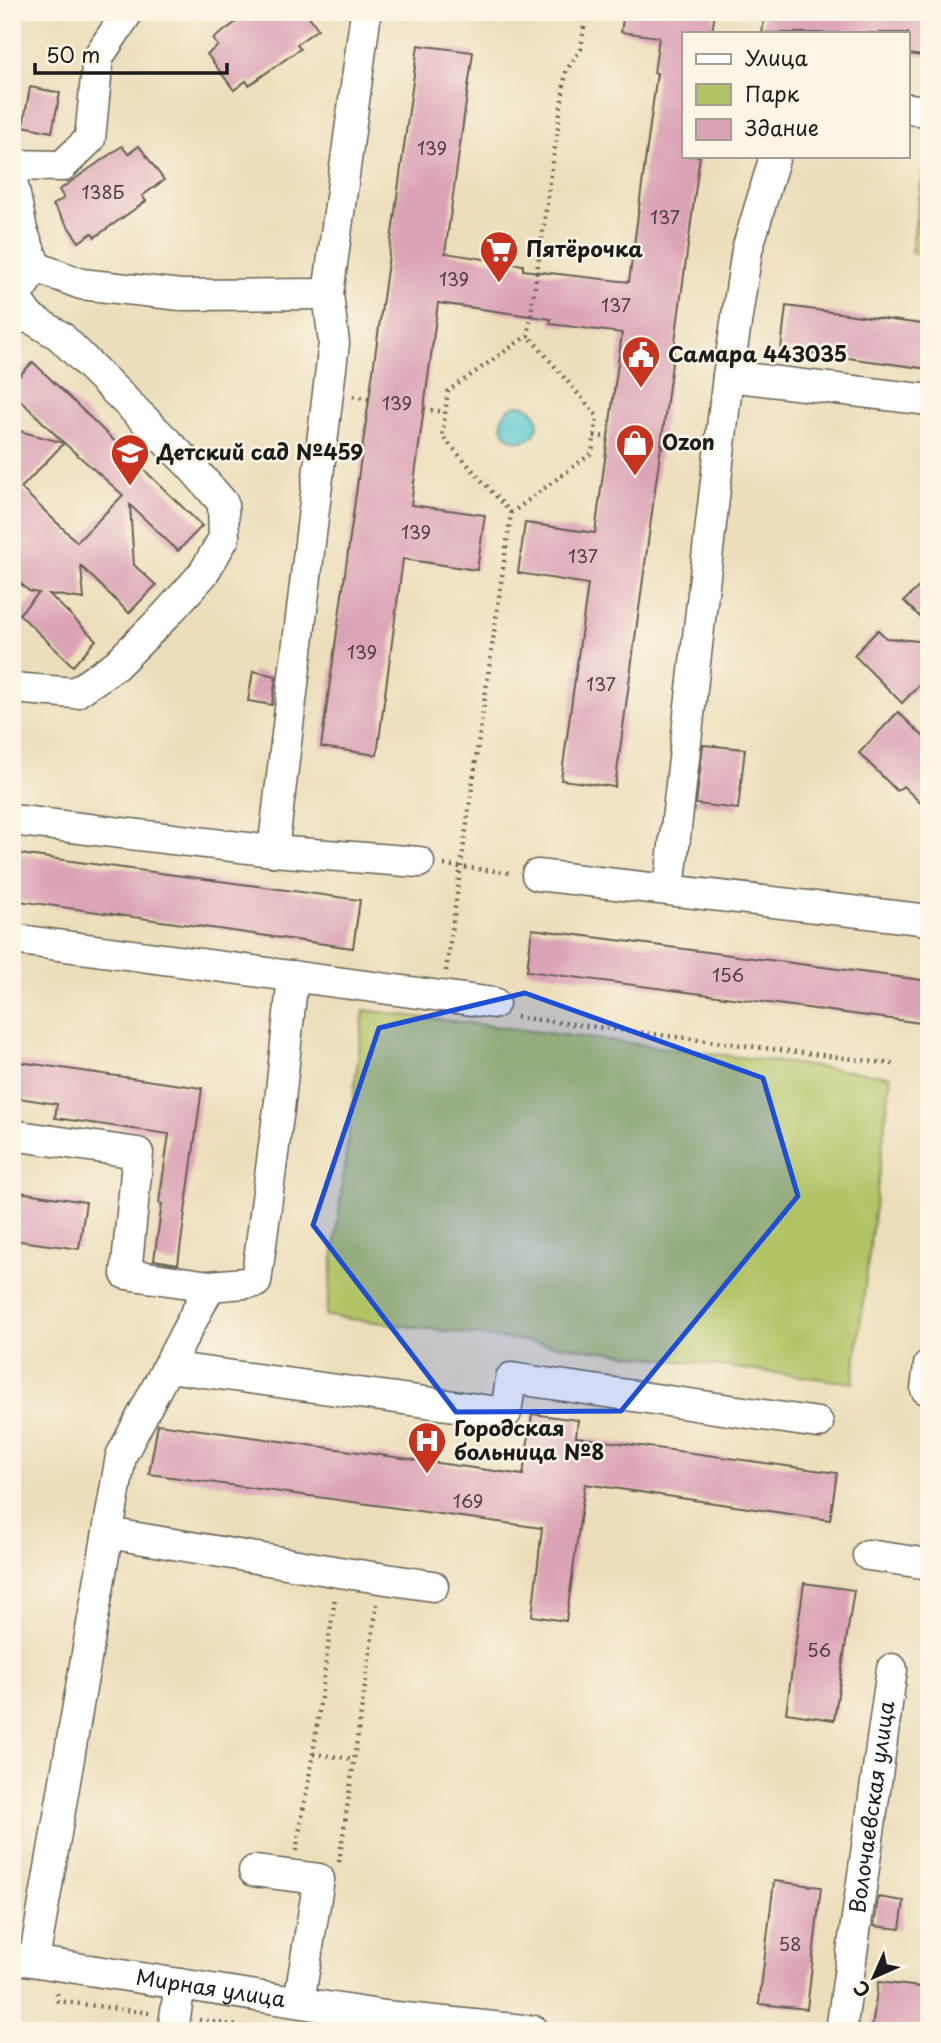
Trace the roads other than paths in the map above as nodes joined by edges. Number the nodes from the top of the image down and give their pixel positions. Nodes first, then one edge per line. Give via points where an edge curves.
1 (128, 12) edge
2 (366, 12) edge
3 (909, 109) edge
4 (929, 111) edge
5 (774, 158) edge
6 (12, 164) edge
7 (12, 180) edge
8 (36, 267) junction
9 (327, 294) junction
10 (20, 318) edge
11 (728, 376) junction
12 (929, 400) edge
13 (12, 688) edge
14 (12, 820) edge
15 (273, 852) junction
16 (419, 862) road end
17 (537, 875) road end
18 (669, 889) junction
19 (929, 920) edge
20 (12, 939) edge
21 (293, 976) junction
22 (494, 1003) dead end
23 (12, 1135) edge
24 (210, 1286) junction
25 (167, 1367) junction
26 (818, 1423) dead end
27 (108, 1533) junction
28 (868, 1555) dead end
29 (929, 1564) edge
30 (433, 1586) dead end
31 (892, 1669) dead end
32 (254, 1871) dead end
33 (23, 1959) edge
34 (180, 1984) junction
35 (299, 2003) junction
36 (383, 2023) edge
37 (173, 2031) edge
38 (534, 2031) edge
39 (841, 2031) edge

1 - 6 street via 98,57 90,139 62,166
2 - 9 street
3 - 4 street
5 - 11 street via 747,250
7 - 8 street via 22,230
8 - 9 street via 81,284 181,295
8 - 10 street via 15,297
9 - 15 street via 334,343
10 - 13 street via 60,336 189,464 223,503 224,538 203,574 116,665 75,694
11 - 12 street
11 - 18 street
14 - 15 street
15 - 16 street
17 - 18 street
18 - 19 street
20 - 21 street
21 - 22 street
21 - 24 street via 256,1282
23 - 24 street via 138,1153 126,1275
24 - 25 street
25 - 26 street via 506,1413 512,1378
25 - 27 street via 121,1455
27 - 30 street
27 - 33 street
28 - 29 street
31 - 39 street, Волочаевская улица
32 - 35 street via 306,1877
33 - 34 street, Мирная улица
34 - 35 street, Мирная улица
34 - 37 street
35 - 36 street, Мирная улица
36 - 38 street, Мирная улица

